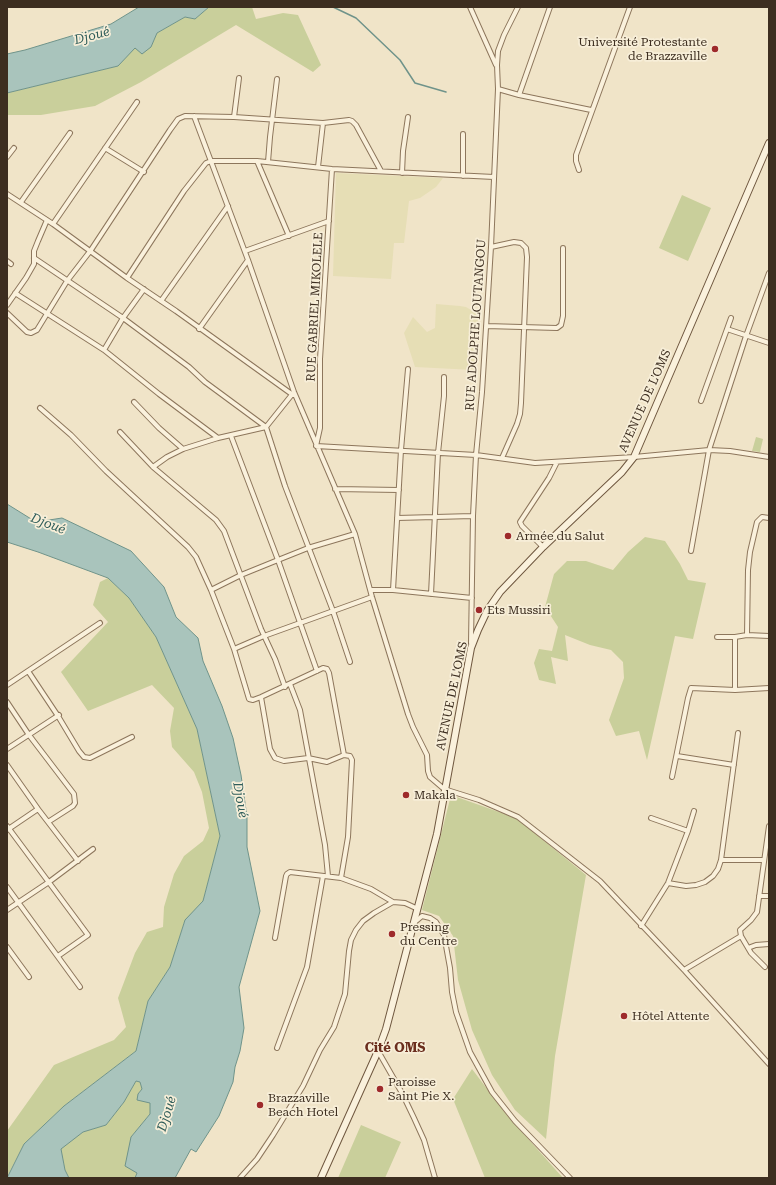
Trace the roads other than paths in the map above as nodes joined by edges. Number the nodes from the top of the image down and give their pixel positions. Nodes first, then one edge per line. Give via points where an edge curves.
1 (470, 7) edge
2 (518, 7) edge
3 (550, 7) edge
4 (630, 7) edge
5 (497, 65) junction
6 (239, 78) dead end
7 (277, 79) dead end
8 (498, 89) junction
9 (519, 95) junction
10 (137, 102) dead end
11 (591, 110) junction
12 (194, 116) junction
13 (234, 117) junction
14 (408, 117) dead end
15 (273, 120) junction
16 (323, 123) junction
17 (70, 133) dead end
18 (463, 134) dead end
19 (769, 143) edge
20 (14, 148) dead end
21 (105, 148) junction
22 (7, 158) edge
23 (211, 161) junction
24 (257, 161) junction
25 (268, 162) junction
26 (318, 167) junction
27 (332, 169) junction
28 (579, 170) dead end
29 (381, 171) junction
30 (144, 172) junction
31 (402, 173) junction
32 (463, 176) junction
33 (494, 177) junction
34 (7, 194) edge
35 (21, 202) junction
36 (228, 206) junction
37 (47, 220) junction
38 (329, 221) junction
39 (53, 224) junction
40 (289, 236) junction
41 (492, 247) junction
42 (563, 248) dead end
43 (91, 250) junction
44 (245, 250) junction
45 (34, 258) junction
46 (248, 260) junction
47 (7, 261) edge
48 (11, 264) dead end
49 (769, 273) edge
50 (127, 278) junction
51 (68, 281) junction
52 (144, 289) junction
53 (15, 293) junction
54 (161, 301) junction
55 (7, 305) edge
56 (7, 313) edge
57 (47, 314) junction
58 (123, 318) junction
59 (731, 318) dead end
60 (486, 326) junction
61 (525, 328) junction
62 (199, 329) junction
63 (727, 329) junction
64 (746, 336) junction
65 (769, 343) edge
66 (104, 350) junction
67 (408, 369) dead end
68 (444, 377) dead end
69 (293, 393) junction
70 (701, 401) dead end
71 (134, 402) dead end
72 (40, 408) dead end
73 (266, 427) junction
74 (120, 432) dead end
75 (231, 436) junction
76 (218, 438) junction
77 (316, 446) junction
78 (183, 449) junction
79 (401, 450) junction
80 (709, 450) junction
81 (438, 453) junction
82 (476, 455) junction
83 (634, 457) junction
84 (769, 457) edge
85 (502, 458) junction
86 (557, 462) junction
87 (153, 467) junction
88 (335, 489) junction
89 (398, 490) junction
90 (473, 516) junction
91 (436, 517) junction
92 (397, 518) junction
93 (769, 518) edge
94 (355, 534) junction
95 (543, 547) junction
96 (308, 548) junction
97 (691, 551) dead end
98 (278, 560) junction
99 (241, 575) junction
100 (211, 590) junction
101 (371, 590) junction
102 (393, 590) junction
103 (431, 594) junction
104 (372, 597) junction
105 (472, 598) junction
106 (333, 611) junction
107 (100, 623) dead end
108 (300, 623) junction
109 (747, 635) junction
110 (264, 636) junction
111 (769, 636) edge
112 (717, 637) dead end
113 (735, 637) junction
114 (471, 648) junction
115 (234, 649) junction
116 (350, 662) dead end
117 (28, 671) junction
118 (318, 671) junction
119 (290, 684) junction
120 (7, 685) edge
121 (285, 687) junction
122 (769, 688) edge
123 (735, 690) junction
124 (261, 697) junction
125 (7, 702) edge
126 (59, 715) junction
127 (738, 733) dead end
128 (29, 735) junction
129 (132, 737) dead end
130 (7, 750) edge
131 (344, 755) junction
132 (677, 756) junction
133 (308, 758) junction
134 (734, 765) junction
135 (7, 766) edge
136 (672, 777) dead end
137 (444, 789) junction
138 (38, 810) junction
139 (694, 811) dead end
140 (651, 818) dead end
141 (48, 822) junction
142 (769, 826) edge
143 (8, 828) edge
144 (688, 831) junction
145 (93, 849) dead end
146 (721, 860) junction
147 (764, 860) junction
148 (78, 861) junction
149 (325, 876) junction
150 (341, 878) junction
151 (49, 882) junction
152 (668, 884) junction
153 (7, 887) edge
154 (759, 896) junction
155 (769, 896) edge
156 (18, 902) junction
157 (393, 902) junction
158 (418, 909) junction
159 (7, 910) edge
160 (414, 922) junction
161 (641, 926) junction
162 (741, 936) junction
163 (274, 938) dead end
164 (769, 944) edge
165 (7, 947) edge
166 (748, 948) junction
167 (58, 956) junction
168 (765, 967) dead end
169 (684, 970) junction
170 (29, 977) dead end
171 (80, 987) dead end
172 (277, 1048) dead end
173 (378, 1051) junction
174 (769, 1064) edge
175 (240, 1178) edge
176 (321, 1178) edge
177 (435, 1178) edge
178 (570, 1178) edge

1 - 5 street
2 - 5 street, RUE ADOLPHE LOUTANGOU via 498,51
3 - 9 street
4 - 11 street
5 - 8 street, RUE ADOLPHE LOUTANGOU
6 - 13 street
7 - 15 street
8 - 9 street
8 - 33 street, RUE ADOLPHE LOUTANGOU
9 - 11 street
10 - 21 street
11 - 28 street via 576,155
12 - 13 street
12 - 23 street
12 - 30 street via 178,119
13 - 15 street
14 - 31 street
15 - 16 street
15 - 25 street
16 - 26 street
16 - 29 street via 352,121
17 - 35 street
18 - 32 street
19 - 83 street, AVENUE DE L'OMS
20 - 22 street
21 - 30 street
21 - 39 street
23 - 24 street
23 - 36 street
23 - 50 street via 184,191
24 - 25 street
24 - 40 street
25 - 26 street
26 - 27 street
27 - 29 street
27 - 38 street, RUE GABRIEL MIKOLELE
29 - 31 street
30 - 43 street
31 - 32 street
32 - 33 street
33 - 41 street, RUE ADOLPHE LOUTANGOU
34 - 35 street
35 - 37 street
36 - 44 street
36 - 54 street
37 - 39 street
37 - 45 street
38 - 40 street
38 - 77 street, RUE GABRIEL MIKOLELE via 320,359 320,428
39 - 43 street
40 - 44 street
41 - 60 street, RUE ADOLPHE LOUTANGOU
41 - 61 street via 514,242 521,243 526,248 528,257
42 - 61 street via 561,325 557,328
43 - 50 street
43 - 51 street
44 - 46 street
45 - 51 street
45 - 53 street via 31,270
46 - 62 street
46 - 69 street
47 - 48 street
49 - 64 street
50 - 52 street
51 - 57 street
51 - 58 street
52 - 54 street
52 - 58 street
53 - 55 street
53 - 57 street
54 - 62 street
56 - 57 street via 22,328 32,333 37,330
57 - 66 street
58 - 66 street
58 - 73 street
59 - 63 street
60 - 61 street
60 - 82 street, RUE ADOLPHE LOUTANGOU
61 - 85 street via 520,414
62 - 69 street
63 - 64 street
63 - 70 street
64 - 65 street
64 - 80 street
66 - 76 street
67 - 79 street
68 - 81 street
69 - 73 street
69 - 77 street
71 - 78 street
72 - 100 street via 188,547 196,557
73 - 75 street
73 - 96 street
74 - 87 street
75 - 76 street
75 - 98 street
76 - 78 street
77 - 79 street
77 - 88 street
78 - 87 street
79 - 81 street
79 - 89 street
80 - 83 street
80 - 84 street
80 - 97 street
81 - 82 street
81 - 91 street
82 - 85 street
82 - 90 street, RUE ADOLPHE LOUTANGOU
83 - 86 street
83 - 95 street, AVENUE DE L'OMS via 607,487
85 - 86 street
86 - 95 street via 520,522
87 - 99 street via 216,520 224,531
88 - 89 street
88 - 94 street
89 - 92 street
90 - 91 street
90 - 105 street, RUE ADOLPHE LOUTANGOU
91 - 92 street
91 - 103 street
92 - 102 street
93 - 109 street via 762,517 757,522 750,552
94 - 96 street
94 - 101 street
95 - 114 street, AVENUE DE L'OMS via 500,592 487,611
96 - 98 street
96 - 106 street
98 - 99 street
98 - 108 street
99 - 100 street
99 - 110 street
100 - 115 street
101 - 102 street
101 - 104 street
102 - 103 street
103 - 105 street
104 - 106 street
104 - 137 street via 408,714 427,756 430,777
105 - 114 street, RUE ADOLPHE LOUTANGOU
106 - 108 street
106 - 116 street
107 - 117 street
108 - 110 street
108 - 118 street
109 - 111 street
109 - 113 street
110 - 115 street
110 - 121 street
112 - 113 street
113 - 123 street
114 - 137 street, AVENUE DE L'OMS
115 - 124 street via 249,699
117 - 120 street
117 - 126 street
118 - 119 street
118 - 131 street via 325,668 329,673
119 - 121 street
119 - 133 street via 300,710
121 - 124 street
122 - 123 street
123 - 132 street via 691,688
124 - 133 street via 272,754 275,758
125 - 128 street
126 - 128 street
126 - 129 street via 79,751 87,758
127 - 134 street
128 - 130 street
128 - 141 street via 74,794 73,806
131 - 133 street via 327,762
131 - 150 street via 350,756 352,760 348,837
132 - 134 street
132 - 136 street
133 - 149 street via 325,845
134 - 146 street
135 - 138 street
137 - 158 street, AVENUE DE L'OMS via 437,834
137 - 161 street via 480,800 518,816 600,881
138 - 141 street
138 - 143 street
139 - 144 street
140 - 144 street
141 - 148 street
142 - 147 street
143 - 151 street
144 - 152 street
145 - 148 street
146 - 147 street
146 - 152 street via 713,876 705,882 686,886
147 - 154 street
148 - 151 street
149 - 150 street
149 - 163 street via 290,872 287,874
149 - 172 street via 307,967
150 - 157 street via 367,887
151 - 156 street
151 - 167 street via 88,935
152 - 161 street
153 - 156 street
154 - 155 street
154 - 162 street via 757,912 740,930
156 - 159 street
156 - 167 street
157 - 158 street via 404,903
157 - 175 street via 363,921 356,930 349,951 345,994 334,1028 273,1135
158 - 160 street, AVENUE DE L'OMS
160 - 173 street, AVENUE DE L'OMS
160 - 178 street via 422,916 430,918 436,922 444,935 456,1012 470,1052 492,1092 515,1121
161 - 169 street
162 - 166 street
162 - 169 street
164 - 166 street
165 - 170 street
166 - 168 street
167 - 171 street
169 - 174 street
173 - 176 street, AVENUE DE L'OMS
173 - 177 street via 402,1093 424,1140

